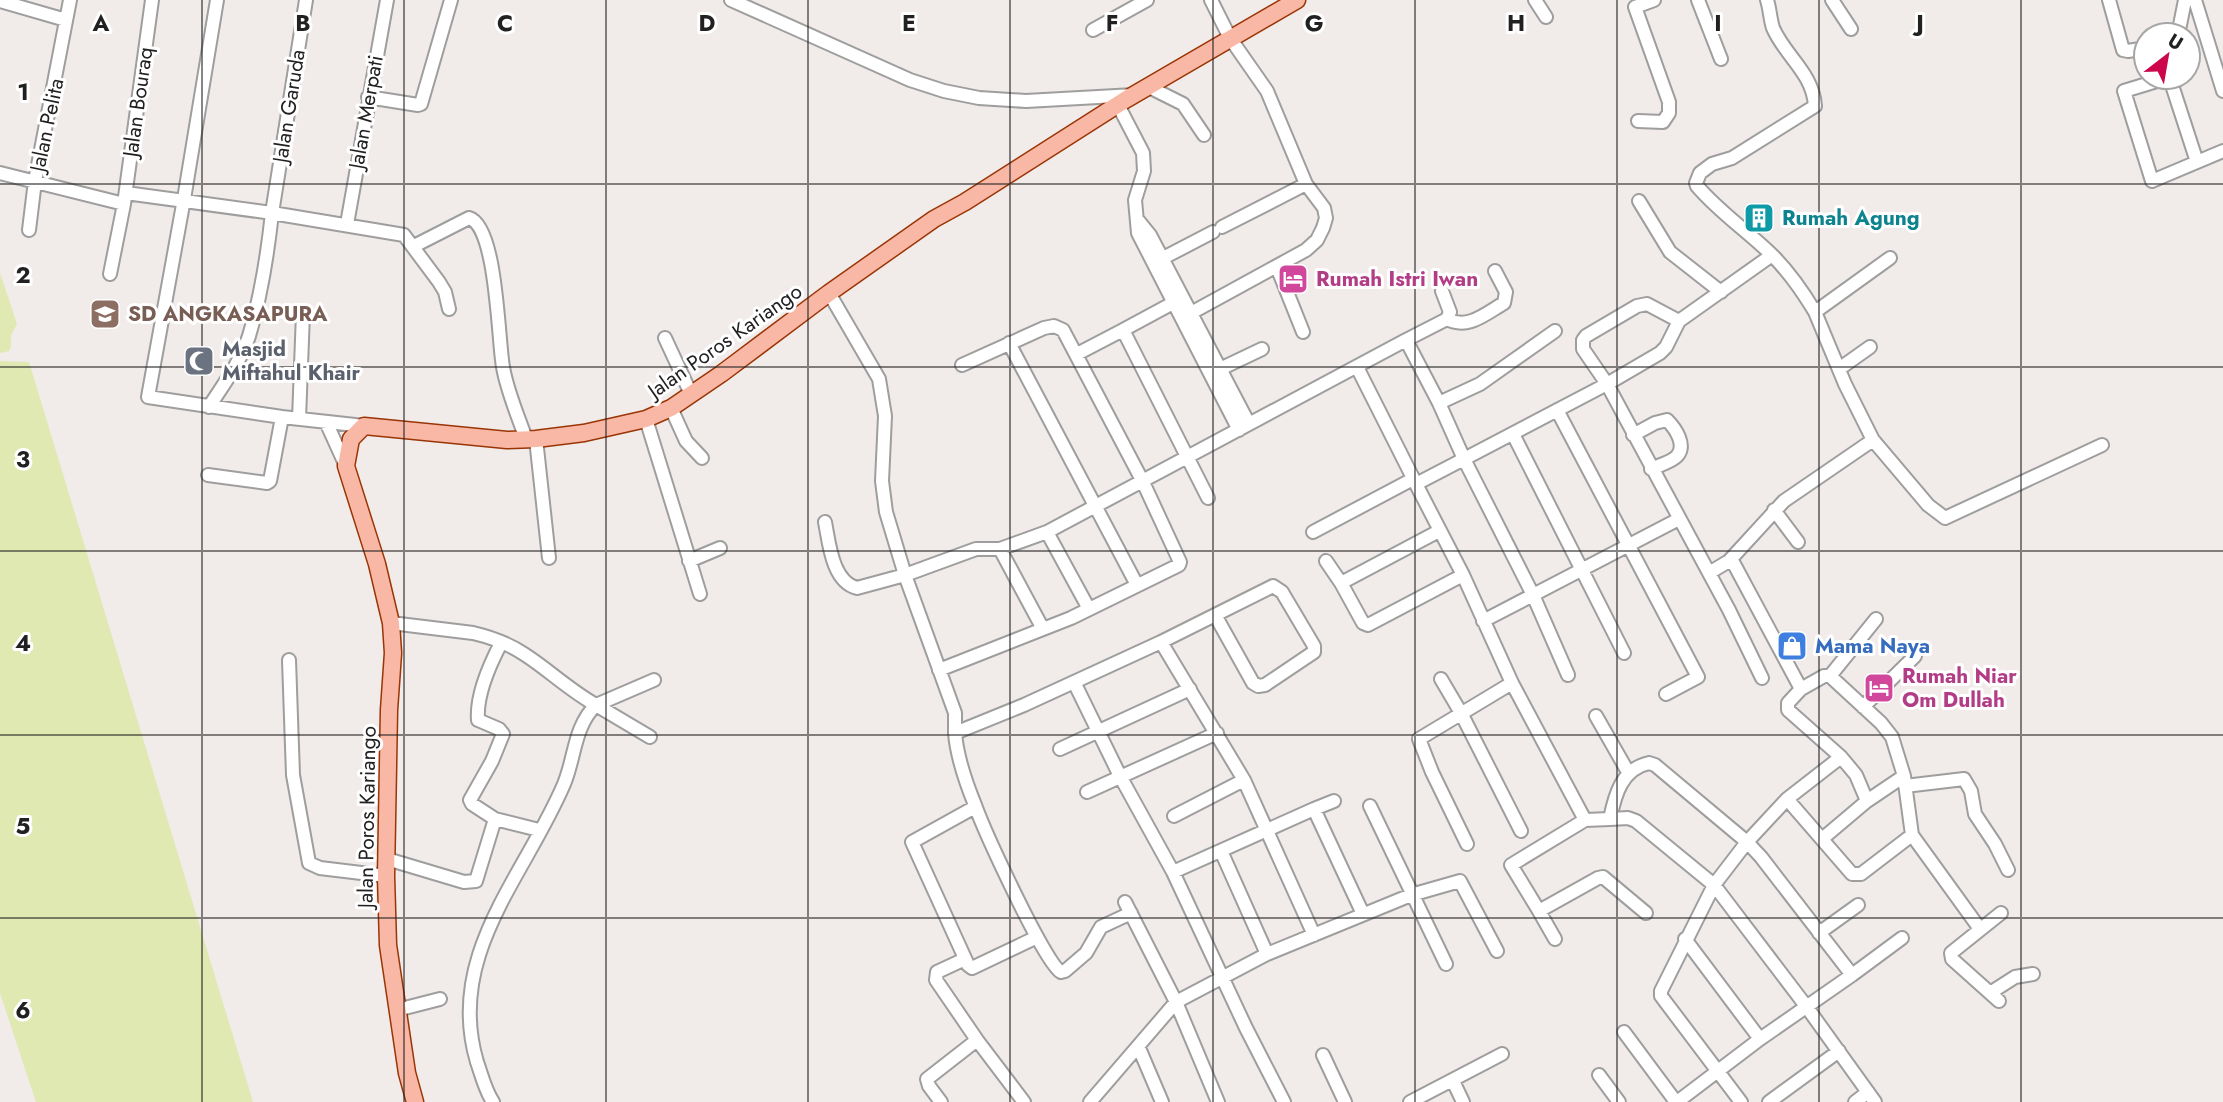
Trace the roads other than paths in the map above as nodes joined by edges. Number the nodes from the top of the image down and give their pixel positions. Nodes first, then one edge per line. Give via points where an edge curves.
1 (70, 0) edge
2 (152, 0) edge
3 (216, 0) edge
4 (306, 0) edge
5 (387, 0) edge
6 (451, 0) edge
7 (731, 0) edge
8 (1211, 0) edge
9 (1297, 0) edge
10 (1535, 0) edge
11 (1654, 0) edge
12 (1698, 0) edge
13 (1832, 0) edge
14 (2109, 0) edge
15 (2185, 0) edge
16 (2195, 0) edge
17 (0, 1) edge
18 (1140, 1) edge
19 (1771, 1) edge
20 (1637, 4) edge
21 (764, 7) edge
22 (1546, 17) dead end
23 (66, 20) junction
24 (2181, 21) edge
25 (1851, 29) dead end
26 (1093, 30) dead end
27 (1230, 38) junction
28 (2132, 50) edge
29 (1721, 59) dead end
30 (2132, 89) edge
31 (1142, 91) junction
32 (2174, 91) edge
33 (2223, 91) edge
34 (368, 97) junction
35 (1118, 105) junction
36 (1638, 121) dead end
37 (1204, 135) dead end
38 (2223, 151) edge
39 (2197, 162) junction
40 (0, 173) edge
41 (36, 181) junction
42 (1307, 184) junction
43 (125, 199) junction
44 (184, 199) junction
45 (1639, 201) dead end
46 (272, 212) junction
47 (1137, 218) junction
48 (347, 224) junction
49 (29, 230) dead end
50 (414, 246) junction
51 (1772, 255) junction
52 (1163, 258) junction
53 (1889, 258) dead end
54 (1277, 267) junction
55 (1495, 271) dead end
56 (110, 274) dead end
57 (1442, 291) dead end
58 (1721, 292) junction
59 (829, 293) junction
60 (1173, 303) junction
61 (449, 309) dead end
62 (1815, 312) junction
63 (303, 313) dead end
64 (1191, 313) junction
65 (1447, 319) junction
66 (1679, 321) junction
67 (1123, 330) junction
68 (1555, 331) dead end
69 (1303, 332) dead end
70 (665, 338) dead end
71 (1406, 340) junction
72 (1009, 343) junction
73 (1870, 347) dead end
74 (1262, 349) dead end
75 (1077, 354) junction
76 (961, 365) dead end
77 (1357, 367) junction
78 (1220, 369) junction
79 (1839, 369) junction
80 (1607, 384) junction
81 (691, 394) junction
82 (1439, 403) junction
83 (209, 407) junction
84 (671, 408) junction
85 (1557, 410) junction
86 (282, 417) junction
87 (299, 419) junction
88 (646, 419) junction
89 (326, 422) junction
90 (365, 426) junction
91 (1244, 427) junction
92 (1513, 434) junction
93 (1633, 435) junction
94 (531, 439) junction
95 (1873, 440) junction
96 (2102, 445) dead end
97 (702, 458) dead end
98 (1188, 458) junction
99 (1464, 459) junction
100 (346, 466) junction
101 (1651, 469) junction
102 (208, 475) dead end
103 (1143, 482) junction
104 (1414, 482) junction
105 (1208, 498) dead end
106 (1096, 506) junction
107 (1774, 510) junction
108 (1679, 519) junction
109 (825, 522) dead end
110 (1439, 531) junction
111 (1047, 532) junction
112 (1313, 532) dead end
113 (1798, 542) dead end
114 (1628, 545) junction
115 (720, 548) dead end
116 (1000, 549) junction
117 (549, 558) dead end
118 (689, 561) junction
119 (1326, 561) dead end
120 (1729, 561) junction
121 (1583, 569) junction
122 (1709, 573) junction
123 (905, 575) junction
124 (1463, 575) junction
125 (1341, 583) junction
126 (1137, 585) junction
127 (700, 594) dead end
128 (1533, 595) junction
129 (1089, 609) junction
130 (1214, 615) junction
131 (1876, 619) dead end
132 (1483, 621) junction
133 (391, 623) junction
134 (1043, 629) junction
135 (1161, 642) junction
136 (501, 643) junction
137 (1624, 653) dead end
138 (1915, 656) dead end
139 (289, 660) dead end
140 (939, 670) junction
141 (1568, 675) dead end
142 (1830, 676) junction
143 (1762, 678) dead end
144 (1441, 679) dead end
145 (654, 680) dead end
146 (1074, 682) junction
147 (1512, 683) junction
148 (1190, 689) junction
149 (1801, 689) junction
150 (1666, 694) dead end
151 (596, 705) junction
152 (1863, 707) junction
153 (1461, 713) junction
154 (1596, 716) dead end
155 (1099, 731) junction
156 (955, 733) junction
157 (1217, 733) junction
158 (650, 737) dead end
159 (1060, 748) dead end
160 (1841, 757) junction
161 (1628, 772) junction
162 (1120, 776) junction
163 (1244, 780) junction
164 (1905, 781) junction
165 (1087, 792) dead end
166 (1787, 799) junction
167 (1334, 801) dead end
168 (1867, 801) junction
169 (1370, 806) dead end
170 (975, 807) junction
171 (1314, 809) junction
172 (1174, 816) dead end
173 (495, 819) junction
174 (1610, 819) junction
175 (1585, 820) junction
176 (539, 830) junction
177 (1268, 831) junction
178 (1521, 831) dead end
179 (1912, 835) junction
180 (1822, 839) junction
181 (1747, 842) junction
182 (1467, 844) dead end
183 (1222, 851) junction
184 (387, 868) junction
185 (2008, 870) dead end
186 (1172, 872) junction
187 (1714, 885) junction
188 (1412, 895) junction
189 (1858, 905) dead end
190 (1539, 911) junction
191 (2001, 913) dead end
192 (1363, 914) junction
193 (1646, 914) dead end
194 (1980, 929) junction
195 (1819, 933) junction
196 (1314, 934) junction
197 (1037, 937) junction
198 (1555, 939) dead end
199 (1685, 939) junction
200 (1902, 939) dead end
201 (1497, 951) dead end
202 (1267, 954) junction
203 (965, 959) junction
204 (1446, 964) dead end
205 (2033, 974) dead end
206 (1852, 975) junction
207 (1221, 977) junction
208 (440, 999) dead end
209 (1176, 1002) junction
210 (1806, 1006) junction
211 (397, 1010) junction
212 (1624, 1032) dead end
213 (1760, 1039) junction
214 (977, 1040) junction
215 (1139, 1048) junction
216 (1839, 1051) junction
217 (1502, 1054) dead end
218 (1323, 1055) dead end
219 (1718, 1072) junction
220 (1599, 1075) dead end
221 (1453, 1081) junction
222 (1871, 1097) edge
223 (415, 1102) edge
224 (493, 1102) edge
225 (941, 1102) edge
226 (1024, 1102) edge
227 (1090, 1102) edge
228 (1162, 1102) edge
229 (1218, 1102) edge
230 (1284, 1102) edge
231 (1345, 1102) edge
232 (1410, 1102) edge
233 (1463, 1102) edge
234 (1619, 1102) edge
235 (1676, 1102) edge
236 (1741, 1102) edge
237 (1769, 1102) edge
238 (1855, 1102) edge

1 - 23 street, Jalan Pelita
2 - 43 street, Jalan Bouraq
3 - 44 street
4 - 46 street, Jalan Garuda
5 - 34 street, Jalan Merpati
6 - 34 street via 421,104
7 - 21 street
8 - 27 street
9 - 27 main road, Jalan Poros Kariango
10 - 22 street
11 - 20 street
12 - 29 street
13 - 25 street
14 - 28 street via 2123,50
15 - 24 street
16 - 33 street
17 - 23 street
18 - 26 street
19 - 51 street via 1773,28 1807,79 1815,106 1732,158 1712,164 1696,183 1722,213
20 - 36 street via 1669,102 1663,122
21 - 31 street via 910,80 944,91 1026,101
23 - 41 street, Jalan Pelita
27 - 31 main road, Jalan Poros Kariango
27 - 42 street via 1267,91
30 - 39 street via 2124,91 2152,181
31 - 35 main road, Jalan Poros Kariango
31 - 37 street via 1182,104
32 - 39 street
34 - 48 street, Jalan Merpati
35 - 47 street via 1143,153 1144,170 1135,200
35 - 59 main road, Jalan Poros Kariango via 934,219
38 - 39 street
40 - 41 street
41 - 43 street
41 - 49 street, Jalan Pelita
42 - 52 street
42 - 54 street via 1324,208 1324,228 1306,250
43 - 44 street
43 - 56 street, Jalan Bouraq
44 - 46 street
44 - 83 street via 148,397
45 - 58 street via 1670,252
46 - 48 street
46 - 83 street, Jalan Garuda via 248,336
47 - 52 street
47 - 60 street via 1138,233
48 - 50 street via 401,234
50 - 61 street via 445,292
50 - 94 street via 469,218 476,222 493,264 503,368
51 - 58 street
51 - 62 street via 1796,281
52 - 64 street
53 - 62 street
54 - 64 street
54 - 69 street
55 - 65 street via 1506,292 1504,303 1465,324
57 - 65 street via 1450,312
58 - 66 street
59 - 81 main road, Jalan Poros Kariango
59 - 123 street via 879,379 885,416 882,481 886,512
60 - 67 street
60 - 91 street
62 - 79 street
63 - 87 street
64 - 78 street
65 - 71 street
66 - 80 street via 1660,353
66 - 80 street via 1647,304 1586,336 1583,349
67 - 75 street
67 - 98 street
68 - 82 street via 1480,384
70 - 81 street
71 - 77 street
71 - 82 street
72 - 75 street via 1054,326 1063,330
72 - 76 street
72 - 106 street
73 - 79 street
74 - 78 street
75 - 103 street
77 - 91 street
77 - 104 street
78 - 91 street
79 - 95 street
80 - 85 street
80 - 93 street
81 - 84 main road, Jalan Poros Kariango
82 - 99 street
83 - 86 street
84 - 88 main road, Jalan Poros Kariango
84 - 97 street via 686,441
85 - 92 street
85 - 114 street
86 - 87 street
86 - 102 street via 270,481
87 - 89 street
88 - 94 main road, Jalan Poros Kariango
88 - 118 street
89 - 90 street
89 - 100 street
90 - 94 main road, Jalan Poros Kariango
90 - 100 main road via 351,439
91 - 98 street
92 - 99 street
92 - 121 street
93 - 101 street
93 - 101 street via 1667,420 1679,438 1677,456
94 - 117 street
95 - 96 street via 1928,505 1945,518
95 - 107 street
98 - 103 street
98 - 105 street
99 - 104 street
99 - 128 street
100 - 133 main road, Jalan Poros Kariango
101 - 108 street
103 - 106 street
103 - 126 street via 1180,565
104 - 110 street
104 - 112 street
106 - 111 street
106 - 126 street
107 - 113 street
107 - 120 street
108 - 114 street
108 - 122 street
109 - 123 street via 833,557 851,586
110 - 124 street
110 - 125 street
111 - 116 street
111 - 129 street
114 - 121 street
114 - 150 street via 1698,677
115 - 118 street
116 - 123 street via 976,549
116 - 134 street
118 - 127 street
119 - 125 street
120 - 122 street
120 - 149 street
121 - 128 street
121 - 137 street
122 - 143 street
123 - 140 street
124 - 125 street via 1368,625 1363,624
124 - 132 street
126 - 129 street
128 - 132 street
128 - 141 street
129 - 134 street
130 - 130 street via 1276,586 1314,652 1258,686
130 - 135 street
131 - 142 street
132 - 147 street
133 - 136 street via 473,633
133 - 184 main road, Jalan Poros Kariango
134 - 140 street
135 - 146 street
135 - 148 street
136 - 151 street via 522,652
136 - 173 street via 477,712 478,720 503,734 470,800
138 - 152 street
139 - 184 street via 293,775 309,863 320,868
140 - 156 street via 955,713
142 - 149 street
142 - 152 street
144 - 153 street
145 - 151 street
146 - 155 street
146 - 156 street
147 - 153 street
147 - 175 street
148 - 155 street
148 - 157 street
149 - 160 street via 1788,703 1788,710
151 - 158 street
151 - 176 street via 581,725 564,783
152 - 164 street via 1892,737
153 - 178 street
153 - 182 street via 1421,736 1419,742
154 - 161 street
155 - 159 street
155 - 162 street
156 - 170 street
157 - 162 street
157 - 163 street
160 - 166 street
160 - 168 street via 1856,775
161 - 174 street
161 - 181 street via 1644,764 1655,765
162 - 165 street
162 - 186 street
163 - 172 street
163 - 177 street
164 - 168 street
164 - 179 street
164 - 185 street via 1964,779 1975,814
166 - 180 street
166 - 181 street
167 - 171 street
168 - 180 street
169 - 188 street
170 - 197 street
170 - 203 street via 912,842
171 - 177 street
171 - 192 street
173 - 176 street
173 - 184 street via 476,881
174 - 175 street
174 - 187 street via 1636,821
175 - 190 street via 1511,865
176 - 224 street via 479,949 470,988 473,1048
177 - 183 street
177 - 196 street
179 - 180 street via 1856,875
179 - 194 street
181 - 187 street
181 - 195 street
183 - 186 street
183 - 202 street
184 - 211 main road, Jalan Poros Kariango via 388,946
186 - 207 street
187 - 199 street
187 - 210 street
188 - 192 street
188 - 201 street via 1460,881
188 - 204 street
189 - 195 street
190 - 193 street via 1603,877
190 - 198 street
191 - 194 street
192 - 196 street
194 - 205 street via 1951,953 1952,959 1995,997 2015,977
195 - 206 street
196 - 202 street
197 - 203 street via 975,968
197 - 209 street via 1054,968 1065,971 1086,953 1101,926 1128,908
199 - 213 street
199 - 219 street via 1661,996
200 - 206 street
202 - 207 street
203 - 214 street via 935,977
206 - 210 street
207 - 209 street
207 - 230 street
208 - 211 street
209 - 215 street
209 - 229 street
210 - 213 street
210 - 216 street
211 - 223 main road, Jalan Poros Kariango
212 - 235 street
213 - 219 street
214 - 225 street via 927,1079
214 - 226 street
215 - 227 street
215 - 228 street
216 - 222 street
216 - 237 street
217 - 221 street
218 - 231 street
219 - 235 street
219 - 236 street
220 - 234 street
221 - 232 street
221 - 233 street
222 - 238 street

